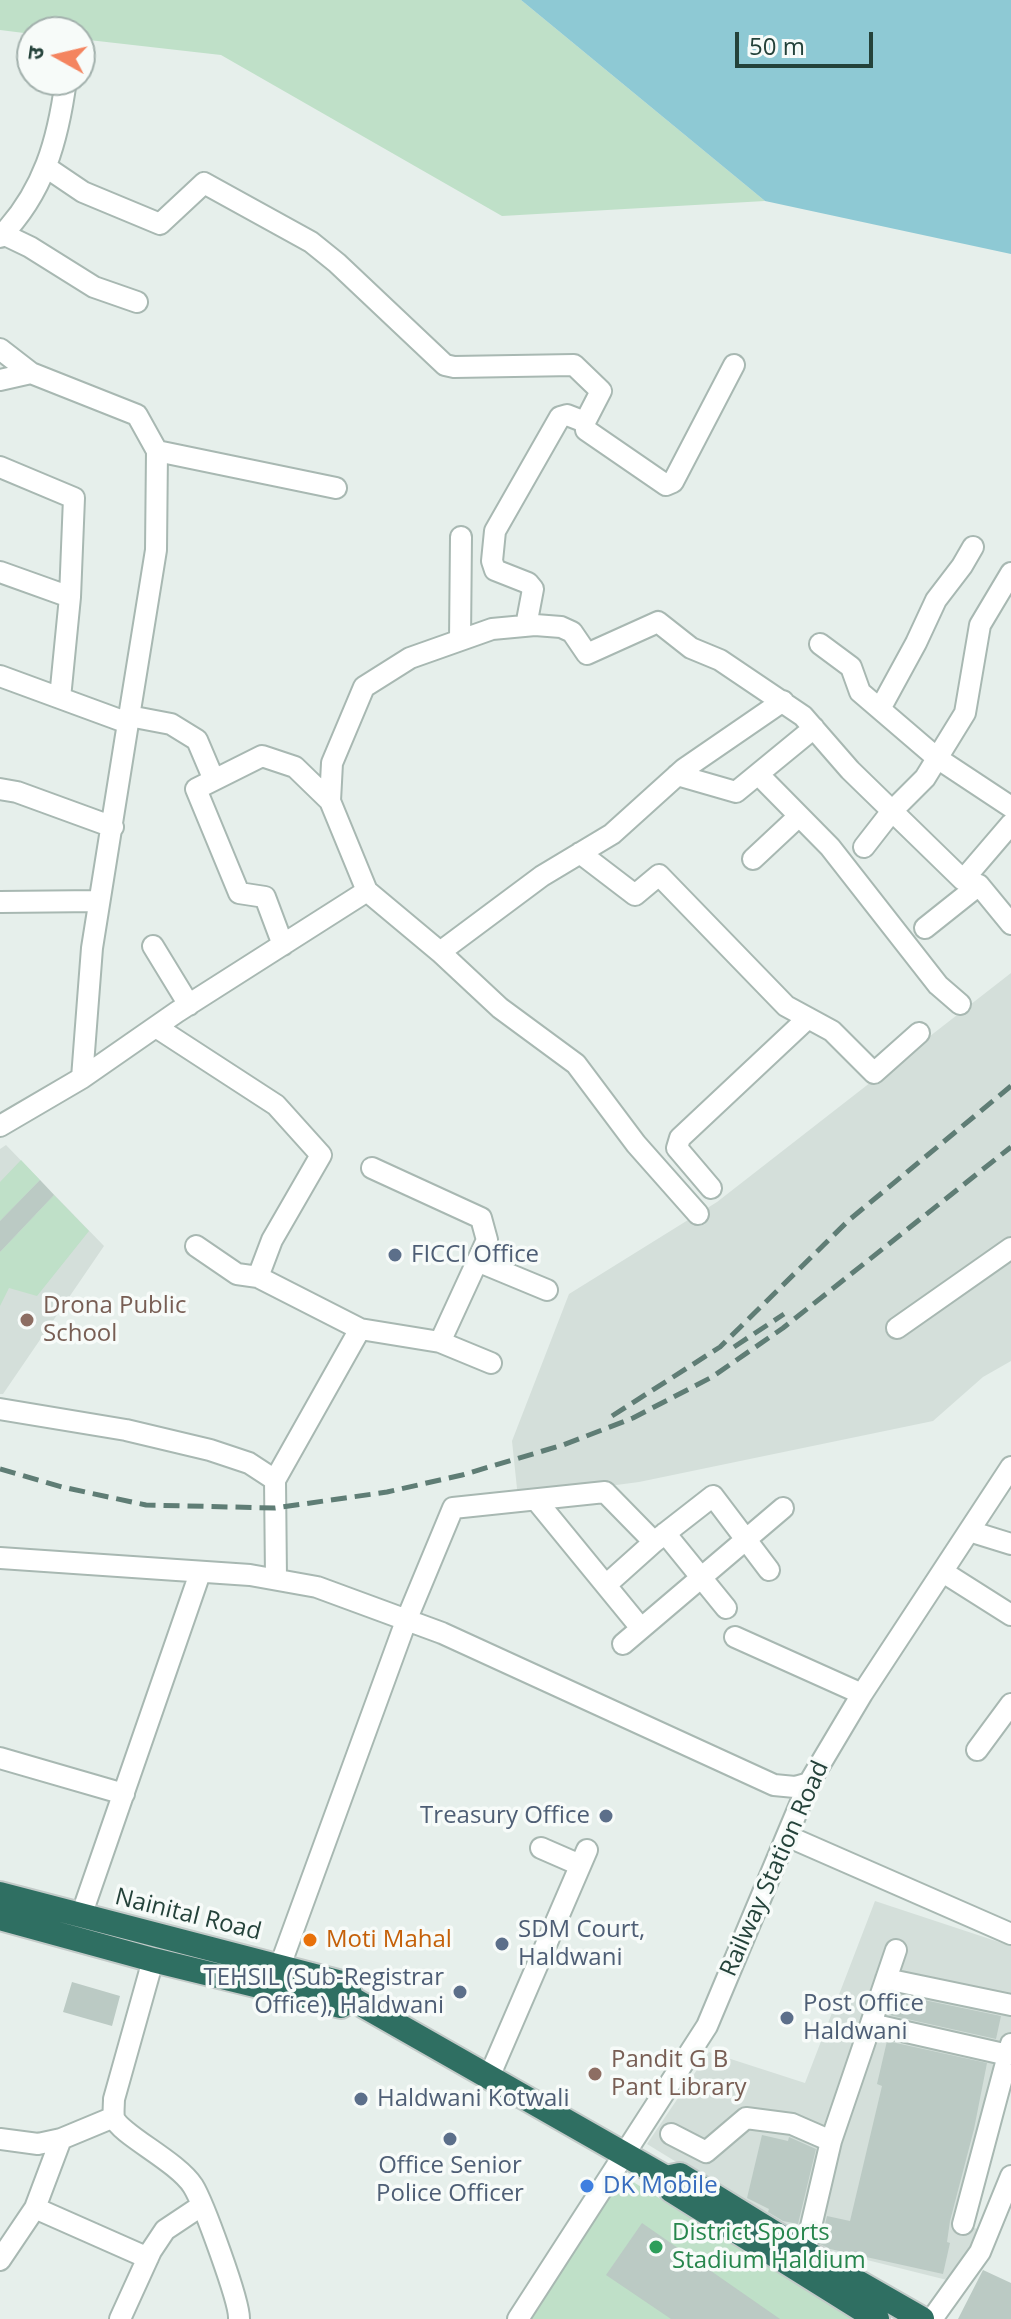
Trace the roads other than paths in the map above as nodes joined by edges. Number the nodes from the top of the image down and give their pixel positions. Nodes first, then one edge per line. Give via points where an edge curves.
1 (64, 96) edge
2 (46, 167) junction
3 (2, 236) edge
4 (137, 302) dead end
5 (0, 349) edge
6 (734, 365) dead end
7 (31, 373) junction
8 (0, 380) edge
9 (585, 422) junction
10 (157, 451) junction
11 (0, 467) edge
12 (336, 488) dead end
13 (461, 537) dead end
14 (973, 547) dead end
15 (0, 572) edge
16 (1011, 573) edge
17 (70, 597) junction
18 (526, 626) junction
19 (460, 640) junction
20 (820, 644) dead end
21 (0, 676) edge
22 (60, 698) junction
23 (783, 701) junction
24 (880, 709) junction
25 (128, 720) junction
26 (814, 728) junction
27 (937, 758) junction
28 (758, 774) junction
29 (677, 775) junction
30 (214, 780) junction
31 (0, 789) edge
32 (330, 801) junction
33 (1011, 807) edge
34 (892, 811) junction
35 (799, 816) junction
36 (1011, 824) edge
37 (113, 827) junction
38 (864, 847) dead end
39 (580, 853) junction
40 (753, 859) dead end
41 (971, 882) junction
42 (367, 891) junction
43 (99, 901) junction
44 (0, 902) edge
45 (1011, 924) edge
46 (925, 928) dead end
47 (283, 945) junction
48 (153, 946) dead end
49 (440, 952) junction
50 (960, 1004) dead end
51 (189, 1005) junction
52 (808, 1018) junction
53 (156, 1027) junction
54 (919, 1033) dead end
55 (82, 1078) junction
56 (0, 1126) edge
57 (372, 1168) dead end
58 (711, 1188) dead end
59 (698, 1214) dead end
60 (196, 1246) dead end
61 (1011, 1248) edge
62 (477, 1261) junction
63 (258, 1277) junction
64 (547, 1290) dead end
65 (897, 1328) dead end
66 (360, 1329) junction
67 (440, 1342) junction
68 (491, 1363) dead end
69 (0, 1409) edge
70 (1011, 1467) edge
71 (275, 1480) junction
72 (536, 1500) junction
73 (783, 1508) dead end
74 (969, 1531) junction
75 (660, 1538) junction
76 (746, 1541) junction
77 (1011, 1544) edge
78 (0, 1558) edge
79 (769, 1570) dead end
80 (943, 1572) junction
81 (200, 1573) junction
82 (701, 1577) junction
83 (276, 1578) junction
84 (606, 1585) junction
85 (726, 1608) dead end
86 (1011, 1615) edge
87 (406, 1621) junction
88 (640, 1627) junction
89 (735, 1637) dead end
90 (623, 1644) dead end
91 (862, 1694) junction
92 (1011, 1704) edge
93 (977, 1750) dead end
94 (0, 1758) edge
95 (809, 1783) junction
96 (124, 1794) junction
97 (787, 1836) junction
98 (541, 1848) dead end
99 (0, 1894) edge
100 (81, 1916) junction
101 (0, 1918) edge
102 (1011, 1934) edge
103 (160, 1936) junction
104 (896, 1950) dead end
105 (153, 1960) junction
106 (280, 1966) junction
107 (886, 1979) junction
108 (352, 1999) junction
109 (1011, 2005) edge
110 (871, 2024) junction
111 (1010, 2049) edge
112 (489, 2077) junction
113 (1006, 2084) edge
114 (114, 2117) junction
115 (671, 2134) dead end
116 (0, 2139) edge
117 (61, 2139) junction
118 (831, 2141) junction
119 (624, 2153) junction
120 (1011, 2176) edge
121 (666, 2178) junction
122 (201, 2206) junction
123 (35, 2208) junction
124 (963, 2224) dead end
125 (805, 2252) junction
126 (148, 2258) junction
127 (0, 2260) edge
128 (120, 2319) edge
129 (239, 2319) edge
130 (518, 2319) edge
131 (877, 2319) edge
132 (922, 2319) edge
133 (932, 2319) edge

1 - 2 street
2 - 3 street
2 - 9 street via 83,192 160,224 204,183 311,242 445,365 574,365 601,391
3 - 4 street via 94,287
5 - 7 street
6 - 9 street via 670,485 586,430
7 - 8 street
7 - 10 street via 137,415
9 - 18 street via 560,417 493,537 495,570 533,589
10 - 12 street
10 - 25 street via 156,550
11 - 17 street via 74,498
13 - 19 street
14 - 24 street via 936,600
15 - 17 street
16 - 27 street via 980,625 965,713
17 - 22 street
18 - 19 street via 492,629
18 - 23 street via 572,632 587,654 658,622 691,648 720,660
19 - 32 street via 410,658 364,687 332,763
20 - 24 street via 851,667 860,692
21 - 22 street
22 - 25 street
23 - 26 street
23 - 29 street
24 - 27 street
25 - 30 street via 171,724 197,740
25 - 37 street
26 - 28 street
26 - 34 street
27 - 33 street
27 - 34 street
28 - 29 street via 736,792
28 - 35 street
29 - 39 street via 612,834
30 - 32 street via 262,756 295,767
30 - 47 street via 196,789 206,815 239,893 265,897
31 - 37 street
32 - 42 street
34 - 38 street
34 - 41 street
35 - 40 street
35 - 50 street via 830,847 938,985
36 - 41 street
37 - 43 street
39 - 49 street
39 - 52 street via 635,895 659,875 786,1006
41 - 45 street
41 - 46 street
42 - 47 street
42 - 49 street
43 - 44 street
43 - 55 street
47 - 51 street
48 - 51 street
49 - 59 street via 500,1008 576,1064
51 - 53 street
52 - 54 street via 832,1031 874,1073
52 - 58 street via 680,1138 677,1148
53 - 55 street
53 - 63 street via 276,1105 321,1155 272,1240
55 - 56 street
57 - 62 street via 481,1218 487,1240
60 - 63 street via 237,1274
61 - 65 street
62 - 64 street
62 - 67 street
63 - 66 street
66 - 67 street
66 - 71 street
67 - 68 street
69 - 71 street via 210,1450 249,1463
70 - 74 street, Railway Station Road
71 - 83 street
72 - 75 street via 605,1492
72 - 84 street
72 - 87 street via 453,1508
73 - 76 street
74 - 77 street
74 - 80 street, Railway Station Road
75 - 76 street via 713,1496
75 - 82 street
75 - 84 street
76 - 79 street
76 - 82 street
78 - 81 street
80 - 86 street
80 - 91 street, Railway Station Road
81 - 83 street
81 - 96 street
82 - 85 street
82 - 88 street
83 - 87 street via 317,1587
84 - 88 street
87 - 95 street via 774,1785
87 - 106 street
88 - 90 street
89 - 91 street
91 - 95 street, Railway Station Road
92 - 93 street
94 - 96 street
95 - 97 street, Railway Station Road
96 - 100 street
97 - 102 street
97 - 119 street, Railway Station Road via 707,2026
98 - 112 street via 584,1858
99 - 100 highway, Nainital Road
100 - 103 highway, Nainital Road
101 - 105 highway
103 - 105 highway
103 - 106 highway, Nainital Road
104 - 107 street
105 - 108 highway via 341,2006
105 - 114 street via 114,2099
106 - 108 highway, Nainital Road via 346,1984
107 - 109 street
107 - 110 street
108 - 112 highway, Nainital Road
110 - 111 street
110 - 118 street
111 - 113 street
112 - 119 highway, Nainital Road
113 - 124 street
114 - 117 street
114 - 122 street via 175,2165
115 - 118 street via 706,2152 746,2118 792,2124
116 - 117 street via 38,2144
117 - 123 street
118 - 125 street
119 - 121 highway, Nainital Road
119 - 130 street, Railway Station Road
120 - 133 street via 980,2252
121 - 125 highway, Nainital Road via 680,2175
121 - 131 highway, Nainital Road via 671,2190
122 - 126 street via 165,2230
122 - 129 street
123 - 126 street
123 - 127 street
125 - 132 highway, Nainital Road
126 - 128 street

